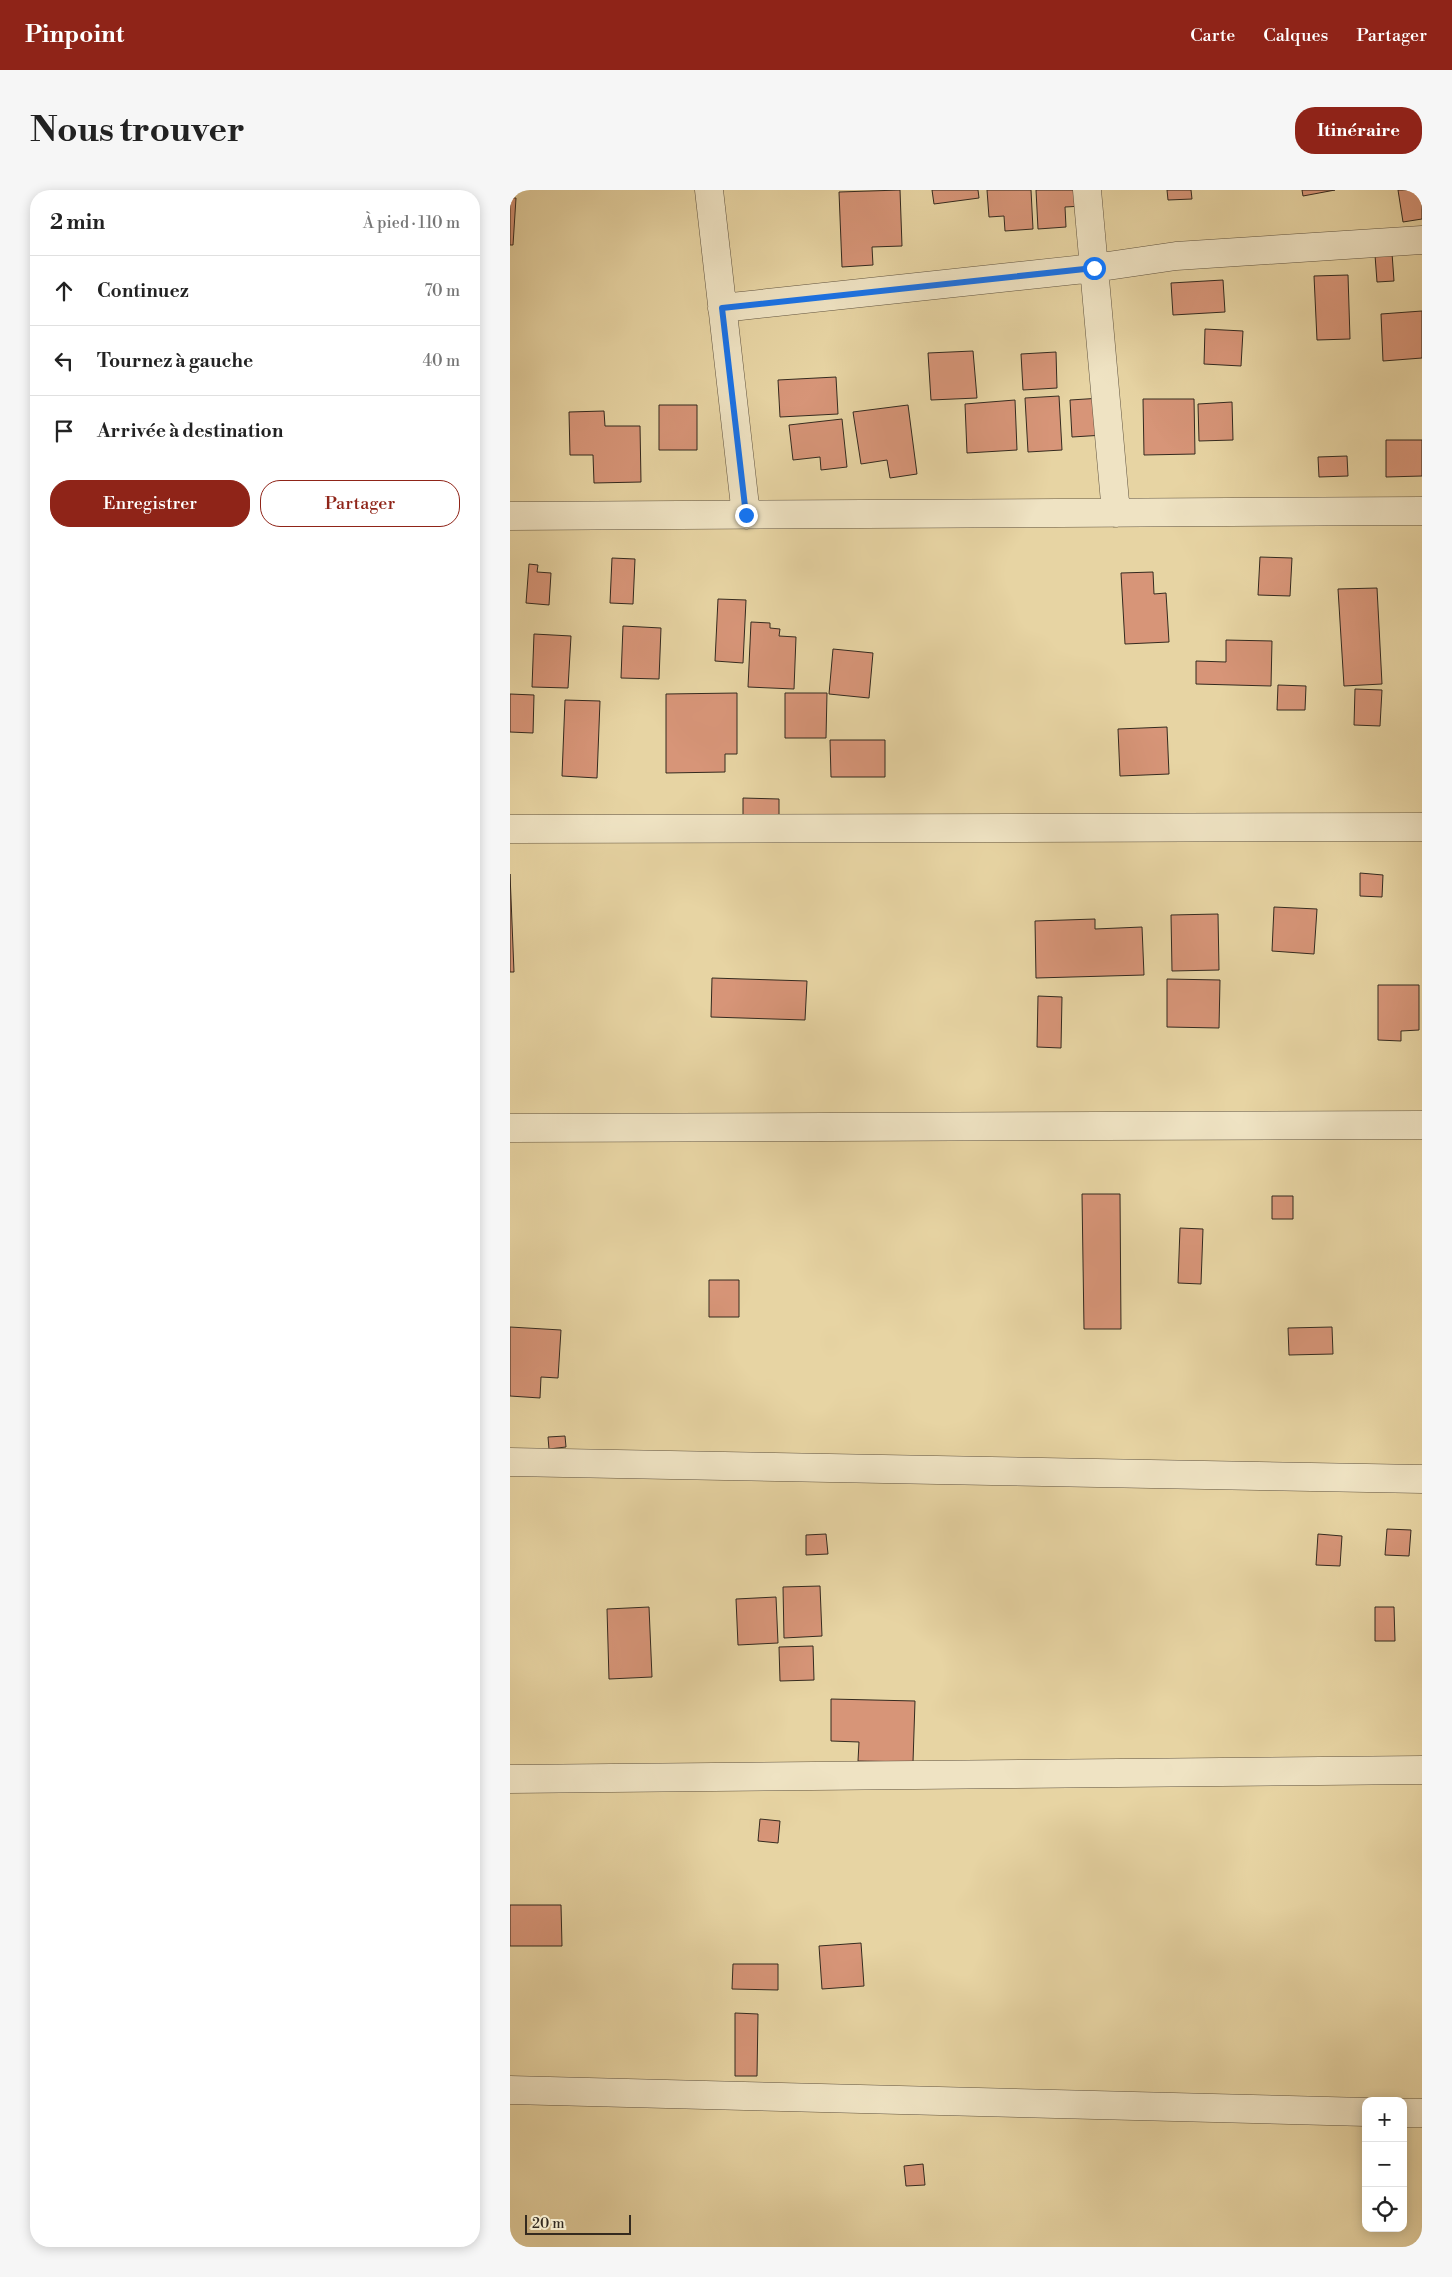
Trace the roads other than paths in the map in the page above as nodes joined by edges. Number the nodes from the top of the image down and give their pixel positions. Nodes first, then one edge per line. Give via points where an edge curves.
1 (709, 190) edge
2 (1087, 190) edge
3 (1422, 240) edge
4 (1094, 268) junction
5 (722, 308) junction
6 (1422, 511) edge
7 (1116, 513) junction
8 (746, 515) junction
9 (510, 516) edge
10 (1422, 827) edge
11 (510, 829) edge
12 (1422, 1125) edge
13 (510, 1128) edge
14 (510, 1462) edge
15 (1422, 1480) edge
16 (1422, 1770) edge
17 (510, 1778) edge
18 (510, 2090) edge
19 (1362, 2112) edge
20 (1407, 2113) edge
21 (1422, 2113) edge

1 - 5 street
2 - 4 street
3 - 4 street via 1176,256
4 - 5 street
4 - 7 street
5 - 8 street
6 - 7 street
7 - 8 street
8 - 9 street
10 - 11 street
12 - 13 street
14 - 15 street
16 - 17 street
18 - 19 street
20 - 21 street

